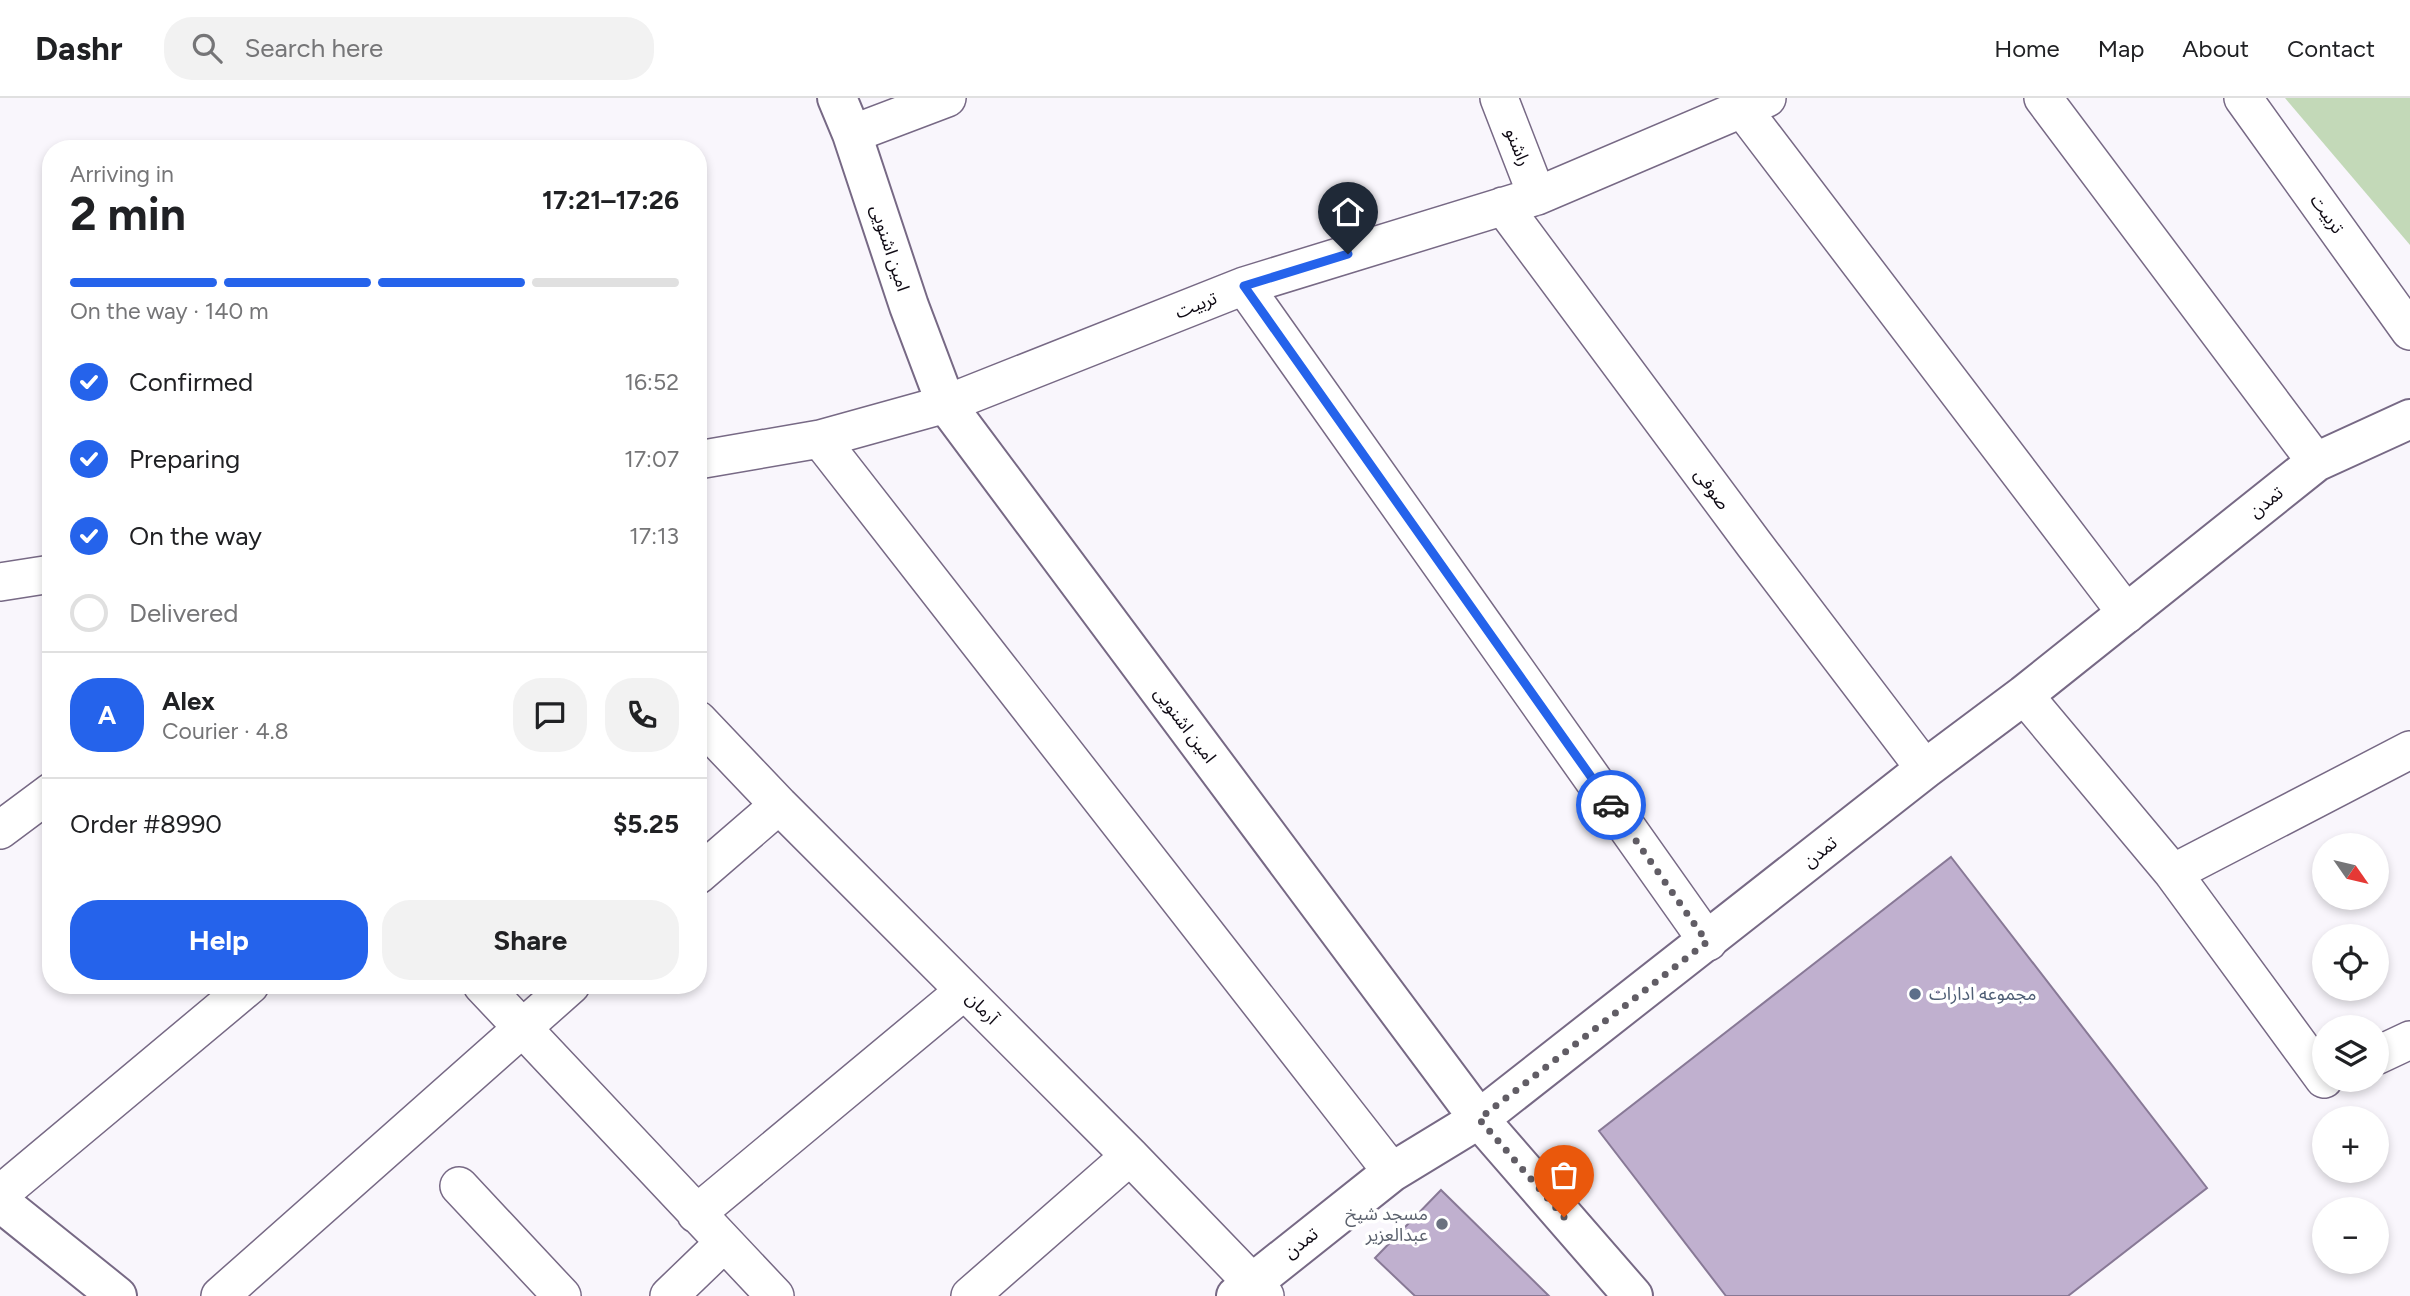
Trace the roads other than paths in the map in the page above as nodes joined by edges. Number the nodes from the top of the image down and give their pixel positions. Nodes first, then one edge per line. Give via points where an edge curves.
1 (837, 98) edge
2 (947, 98) edge
3 (1499, 98) edge
4 (2043, 98) edge
5 (2243, 98) edge
6 (1754, 103) edge
7 (852, 134) junction
8 (1520, 201) junction
9 (1244, 286) junction
10 (2410, 331) edge
11 (946, 404) junction
12 (2410, 419) edge
13 (820, 439) junction
14 (707, 458) edge
15 (2316, 461) junction
16 (42, 575) edge
17 (0, 582) edge
18 (2127, 614) junction
19 (2024, 695) junction
20 (707, 729) edge
21 (2410, 750) edge
22 (1925, 769) junction
23 (42, 799) edge
24 (779, 805) junction
25 (0, 830) edge
26 (707, 867) edge
27 (2174, 873) junction
28 (1707, 942) junction
29 (964, 990) junction
30 (239, 994) edge
31 (491, 994) edge
32 (560, 994) edge
33 (522, 1027) junction
34 (2410, 1040) edge
35 (2389, 1050) edge
36 (2312, 1062) edge
37 (1479, 1119) junction
38 (1130, 1156) junction
39 (1392, 1172) junction
40 (459, 1186) dead end
41 (0, 1194) edge
42 (0, 1202) edge
43 (696, 1214) junction
44 (724, 1243) junction
45 (1250, 1292) edge
46 (117, 1296) edge
47 (220, 1296) edge
48 (562, 1296) edge
49 (669, 1296) edge
50 (775, 1296) edge
51 (970, 1296) edge
52 (1633, 1296) edge

1 - 7 street, امین اشنویی
2 - 7 street
3 - 8 street, راشنو
4 - 15 street
5 - 10 street, تربیت
6 - 8 street, تربیت
6 - 18 street
7 - 11 street, امین اشنویی
8 - 9 street, تربیت
8 - 22 street, صوفی via 1754,544
9 - 11 street, تربیت
9 - 28 street
11 - 13 street, تربیت
11 - 37 street, امین اشنویی
12 - 15 street, تمدن
13 - 14 street, تربیت
13 - 39 street
15 - 18 street, تمدن
16 - 17 street
18 - 19 street, تمدن
19 - 22 street, تمدن
19 - 27 street
20 - 24 street, آرمان
21 - 27 street
22 - 28 street, تمدن
23 - 25 street
24 - 26 street
24 - 29 street, آرمان
27 - 36 street
28 - 37 street, تمدن
29 - 38 street, آرمان
29 - 43 street
30 - 41 street
31 - 33 street
32 - 33 street
33 - 43 street
33 - 47 street
34 - 35 street
37 - 39 street, تمدن
37 - 52 street, امین اشنویی
38 - 45 street, آرمان
38 - 51 street
39 - 45 street, تمدن
40 - 48 street
42 - 46 street
43 - 44 street
44 - 49 street
44 - 50 street

